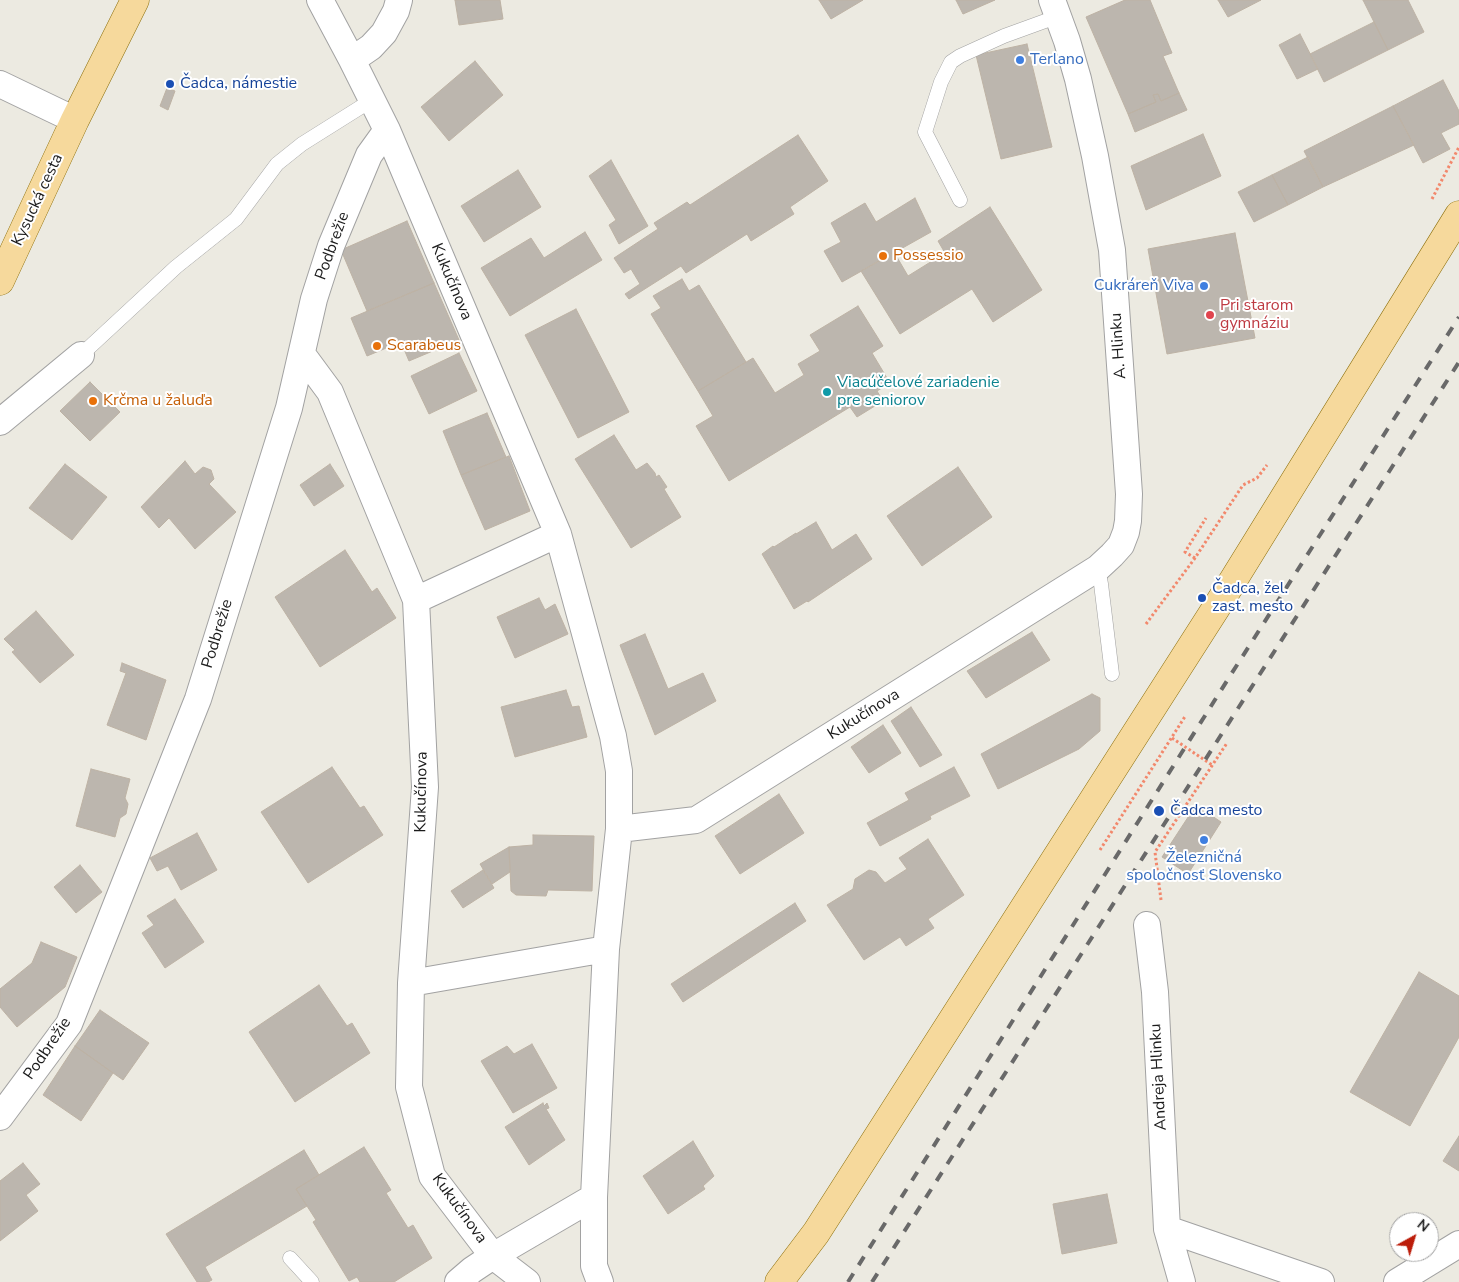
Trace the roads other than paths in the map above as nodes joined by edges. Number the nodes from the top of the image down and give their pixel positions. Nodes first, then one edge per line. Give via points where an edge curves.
1 (134, 0) edge
2 (320, 0) edge
3 (399, 0) edge
4 (1056, 8) edge
5 (352, 60) junction
6 (0, 84) edge
7 (372, 100) junction
8 (75, 120) junction
9 (387, 130) junction
10 (960, 200) dead end
11 (1459, 215) edge
12 (0, 281) edge
13 (302, 354) junction
14 (81, 355) joint
15 (0, 422) edge
16 (558, 534) junction
17 (1098, 568) junction
18 (416, 600) junction
19 (1112, 674) dead end
20 (619, 829) junction
21 (1148, 925) dead end
22 (606, 949) junction
23 (411, 983) junction
24 (0, 1117) edge
25 (594, 1196) junction
26 (1167, 1229) junction
27 (1459, 1244) edge
28 (493, 1256) junction
29 (290, 1258) dead end
30 (312, 1282) edge
31 (458, 1282) edge
32 (527, 1282) edge
33 (600, 1282) edge
34 (779, 1282) edge
35 (1182, 1282) edge
36 (1321, 1282) edge
37 (1397, 1282) edge

1 - 8 main road, Kysucká cesta
2 - 5 street, Kukučínova
3 - 5 street via 384,33
4 - 10 lane via 960,56 951,62 940,82 925,132
4 - 17 street, A. Hlinku via 1078,79 1095,156 1112,250 1118,325 1128,521 1121,544
5 - 7 street, Kukučínova
6 - 8 street
7 - 9 street, Kukučínova
7 - 14 lane via 302,144 277,164 236,219 176,267
8 - 12 main road, Kysucká cesta
9 - 13 street, Podbrežie via 369,155 331,246 314,299
9 - 16 street, Kukučínova
11 - 34 main road via 1211,616 821,1225
13 - 18 street, Kukučínova via 330,392
13 - 24 street, Podbrežie via 286,417 194,708 69,1024
14 - 15 street
16 - 18 street
16 - 20 street, Kukučínova via 613,736 619,771
17 - 19 lane
17 - 20 street, Kukučínova via 696,820
18 - 23 street, Kukučínova via 425,787
20 - 22 street, Kukučínova
21 - 26 street, Andreja Hlinku via 1155,992
22 - 23 street
22 - 25 street, Kukučínova
23 - 28 street, Kukučínova via 409,1087 432,1176
25 - 28 street, Kukučínova
25 - 33 street, Kukučínova via 594,1266
26 - 35 street, Andreja Hlinku
26 - 36 street
27 - 37 street
28 - 31 street, Kukučínova
28 - 32 street, Kukučínova
29 - 30 lane

